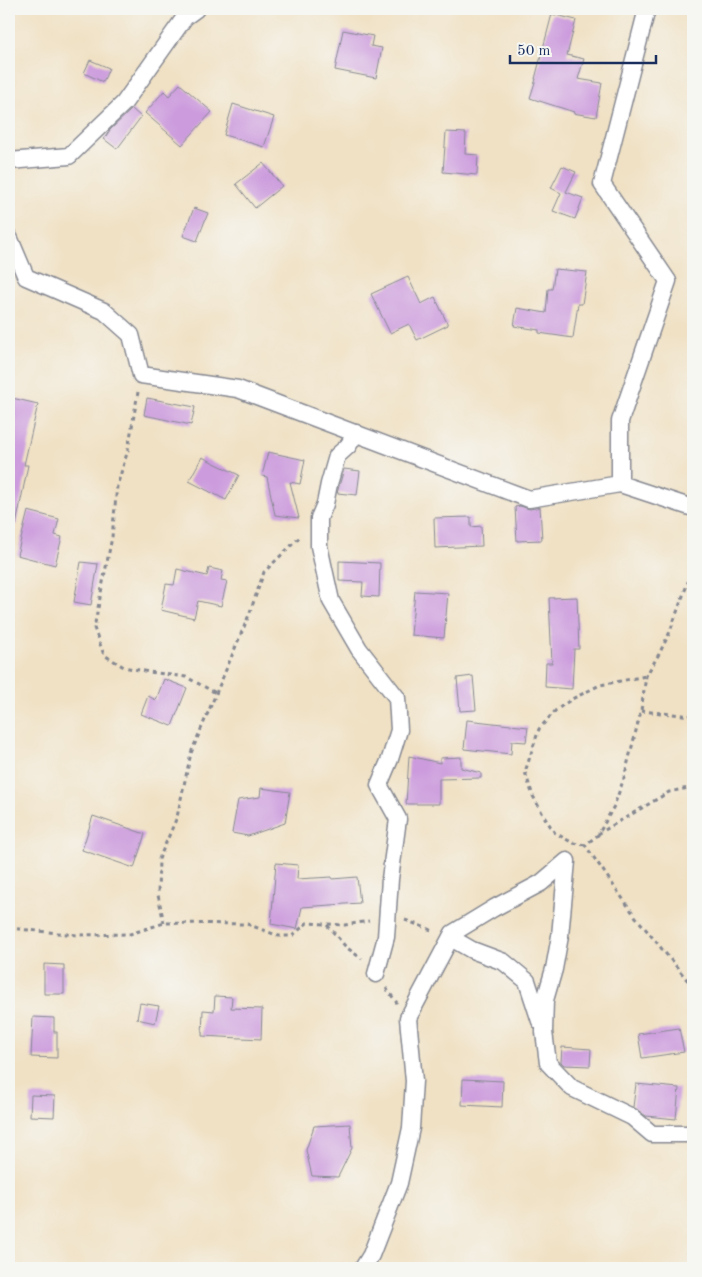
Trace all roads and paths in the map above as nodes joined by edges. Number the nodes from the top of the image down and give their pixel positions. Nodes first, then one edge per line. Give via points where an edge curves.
1 (196, 9) edge
2 (647, 9) edge
3 (9, 161) edge
4 (9, 237) edge
5 (141, 375) junction
6 (356, 433) junction
7 (620, 484) junction
8 (693, 508) edge
9 (319, 518) junction
10 (693, 523) edge
11 (646, 676) junction
12 (216, 693) junction
13 (641, 711) junction
14 (693, 716) edge
15 (693, 787) edge
16 (598, 834) junction
17 (585, 845) junction
18 (386, 919) junction
19 (164, 923) junction
20 (9, 928) edge
21 (451, 938) junction
22 (376, 974) dead end
23 (693, 987) edge
24 (544, 1032) junction
25 (693, 1134) edge
26 (363, 1268) edge

1 - 3 street via 185,17 124,103 69,156
2 - 7 street via 602,184 668,281 620,421
4 - 5 street via 26,277 104,311 131,335
5 - 6 street via 238,389
5 - 12 path via 128,450 117,486 112,537 94,628 104,655 124,667 186,677
6 - 7 street via 529,499
6 - 9 street via 337,456
7 - 8 street
9 - 12 path via 264,572
9 - 18 street via 319,546 331,601 359,649 397,698 399,730 379,785 398,819
10 - 11 path via 689,545 692,571 669,634
11 - 13 path
11 - 17 path via 600,685 556,710 539,729 525,772 533,796 556,833 573,843
12 - 19 path via 191,753 177,817 159,859 158,895
13 - 14 path
13 - 16 path via 624,778 614,806
15 - 16 path via 669,792
16 - 17 path
17 - 23 path via 635,916
18 - 19 path via 345,926 307,924 292,936 280,936 246,924
18 - 21 path via 399,917
18 - 22 street via 386,937
19 - 20 path via 130,934 77,935
21 - 24 street via 504,962 527,981
21 - 24 street via 486,913 541,883 567,861 560,936 545,1000
21 - 26 street via 408,1018 414,1081 411,1128 399,1183
24 - 25 street via 548,1063 572,1088 632,1117 652,1134

